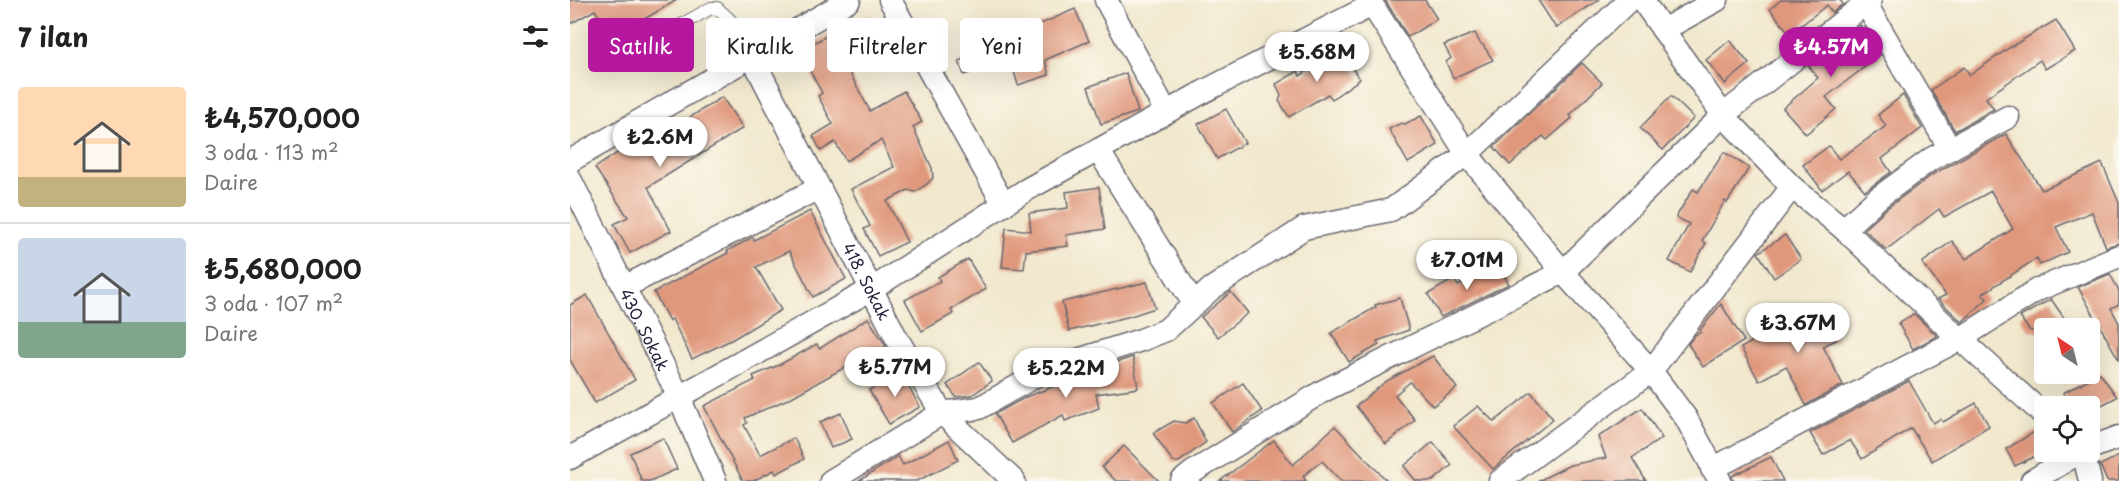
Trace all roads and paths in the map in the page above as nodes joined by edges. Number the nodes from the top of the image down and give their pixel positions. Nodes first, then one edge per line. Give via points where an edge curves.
1 (849, 0) edge
2 (890, 0) edge
3 (1106, 0) edge
4 (1629, 0) edge
5 (1642, 0) edge
6 (1717, 0) edge
7 (1868, 2) edge
8 (1370, 3) edge
9 (693, 18) edge
10 (728, 18) edge
11 (815, 20) edge
12 (1663, 30) junction
13 (725, 72) edge
14 (760, 72) edge
15 (1166, 112) junction
16 (1723, 115) junction
17 (2008, 117) dead end
18 (1950, 148) junction
19 (1098, 150) junction
20 (1467, 154) junction
21 (570, 160) edge
22 (570, 179) edge
23 (1792, 187) junction
24 (819, 188) junction
25 (1004, 205) junction
26 (1844, 228) junction
27 (2119, 256) edge
28 (1563, 272) junction
29 (624, 287) junction
30 (872, 289) junction
31 (1194, 304) junction
32 (1960, 339) junction
33 (1651, 371) junction
34 (679, 397) junction
35 (2034, 406) edge
36 (942, 413) junction
37 (2119, 437) edge
38 (2100, 444) edge
39 (570, 458) edge
40 (2065, 462) edge
41 (2085, 462) edge
42 (1716, 475) edge
43 (715, 481) edge
44 (831, 481) edge
45 (1014, 481) edge
46 (1182, 481) edge
47 (1500, 481) edge
48 (2032, 481) edge
49 (2090, 481) edge

1 - 11 street
2 - 25 street
3 - 15 street
4 - 20 street
5 - 12 street
6 - 12 street
7 - 16 street
7 - 18 street
8 - 15 street
8 - 20 street
9 - 10 lane via 717,8
12 - 16 street
13 - 21 street
14 - 24 street, 418. Sokak
15 - 19 street
16 - 23 street
16 - 28 street
17 - 18 street
18 - 26 street via 1899,182
19 - 25 street
19 - 31 street
20 - 28 street
20 - 31 street via 1391,210 1304,228
22 - 29 street, 430. Sokak
23 - 26 street
23 - 33 street
24 - 29 street
24 - 30 street, 418. Sokak
25 - 30 street
26 - 32 street
27 - 32 street via 2037,290
28 - 33 street
28 - 46 street via 1323,392
29 - 34 street, 430. Sokak
30 - 34 street
30 - 36 street, 418. Sokak
31 - 36 street via 1166,330 1046,370 979,408
32 - 35 street
32 - 42 street
33 - 42 street via 1686,418
33 - 47 street
34 - 39 street
34 - 43 street, 430. Sokak
36 - 44 street
36 - 45 street, 418. Sokak
37 - 38 street
40 - 48 street
41 - 49 street

